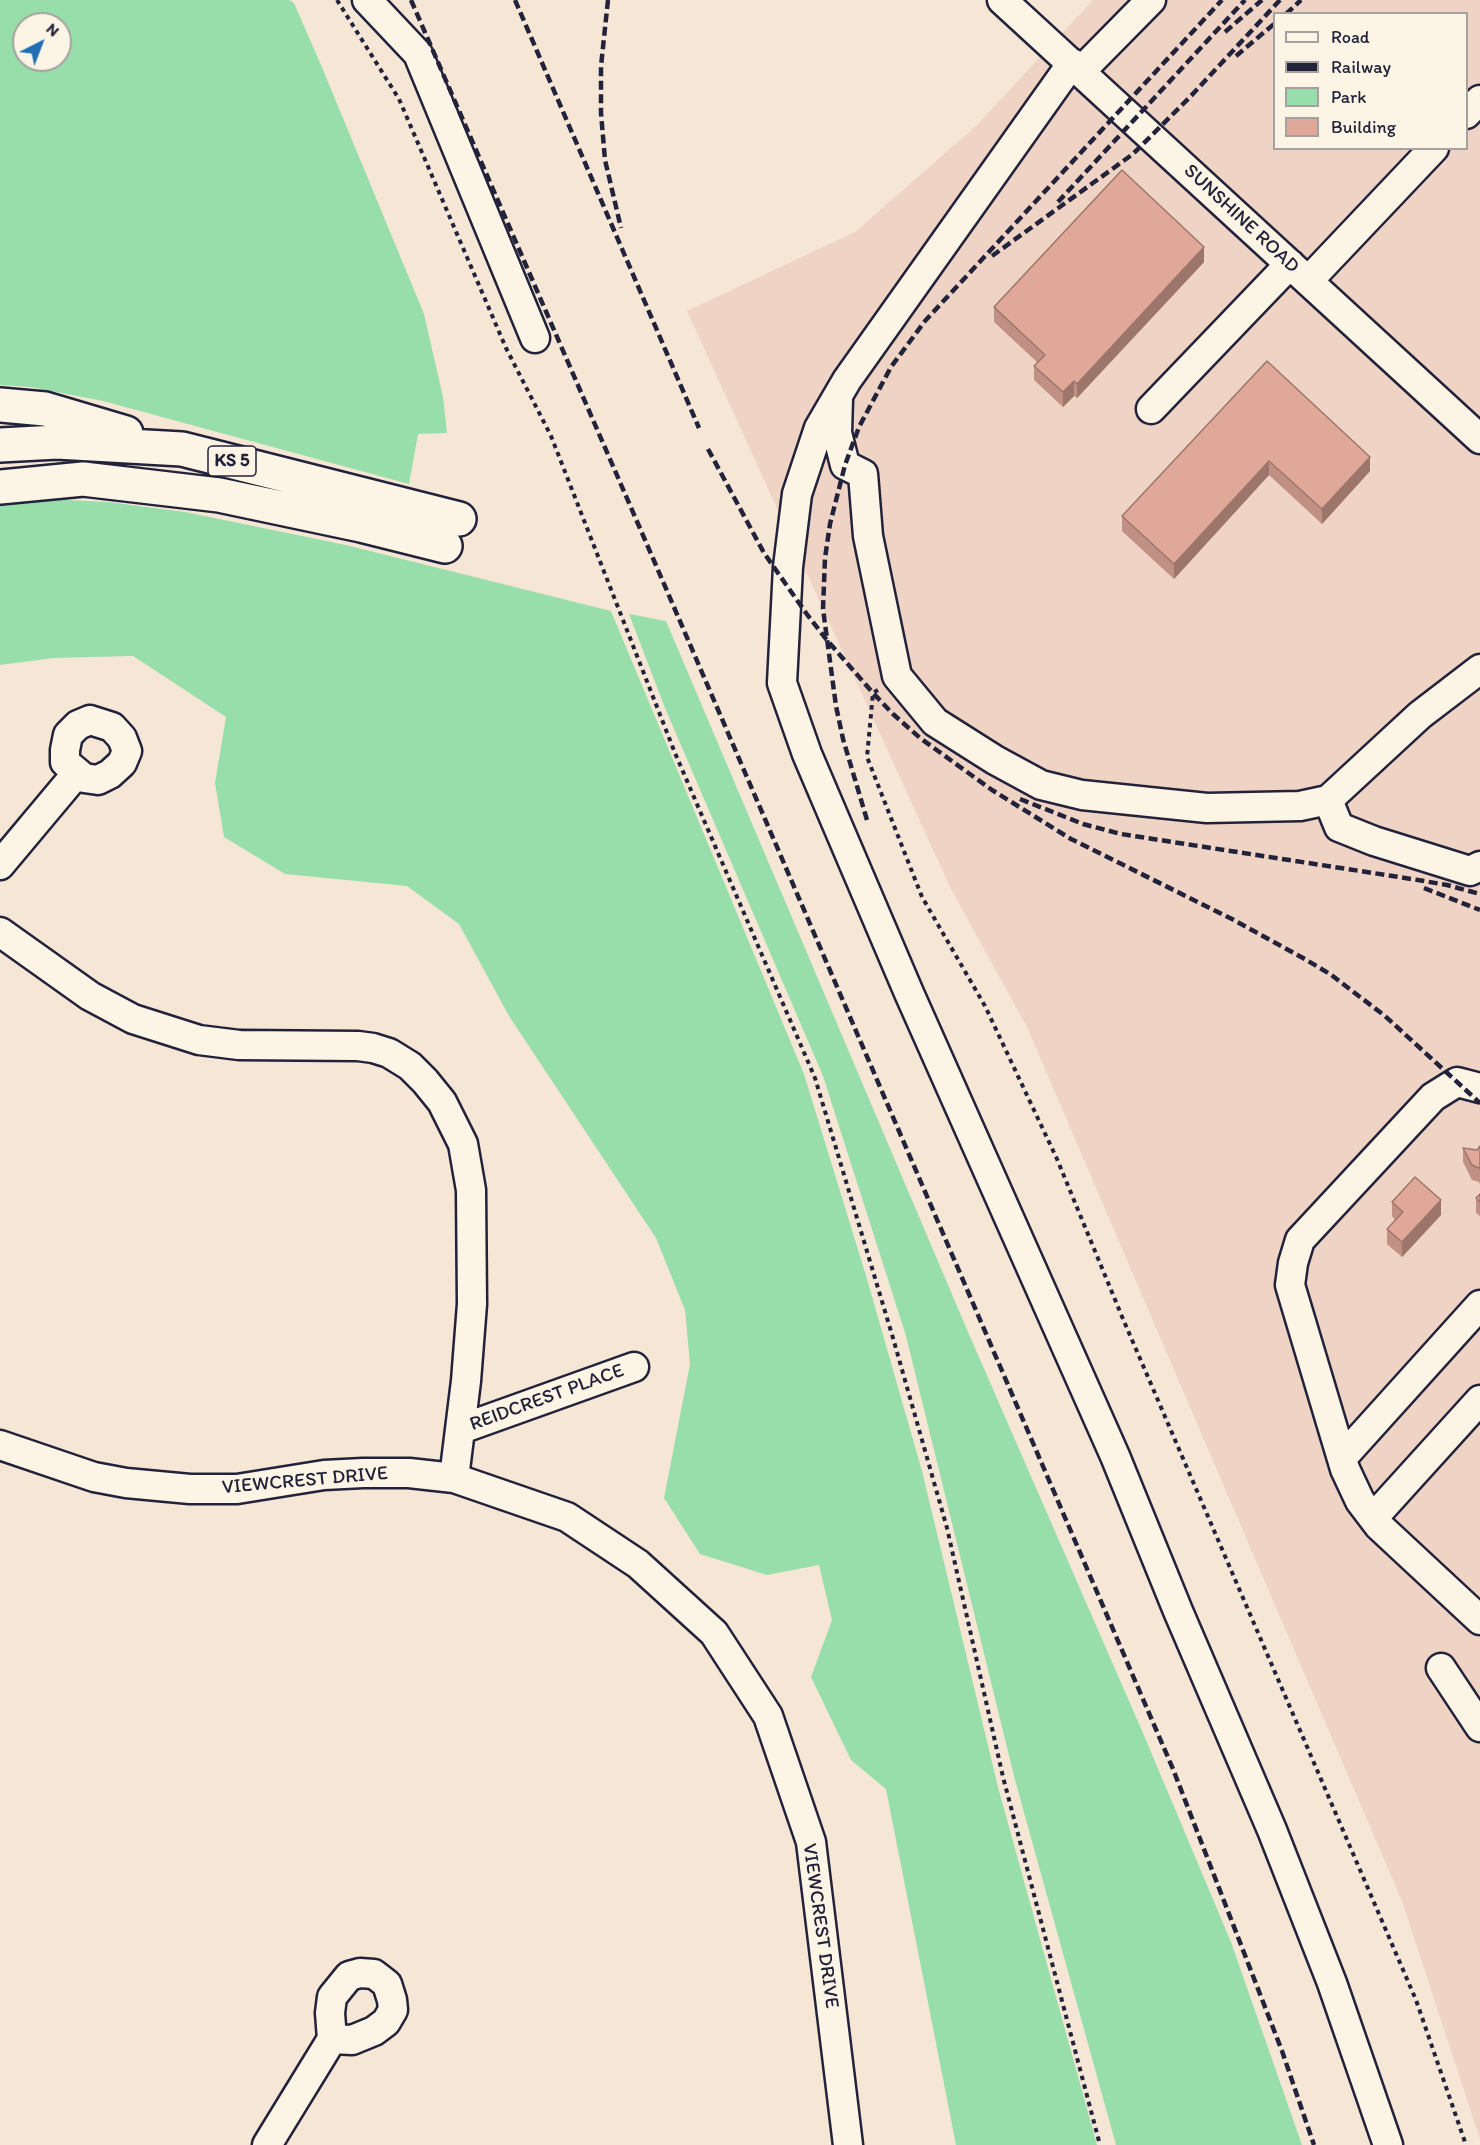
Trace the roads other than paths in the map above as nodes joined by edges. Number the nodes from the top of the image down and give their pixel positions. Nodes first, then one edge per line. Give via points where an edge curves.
1 (366, 0) edge
2 (1002, 0) edge
3 (1151, 0) edge
4 (1076, 67) junction
5 (1480, 100) edge
6 (1468, 113) edge
7 (1432, 150) edge
8 (1299, 273) junction
9 (535, 338) dead end
10 (839, 392) junction
11 (0, 405) edge
12 (1151, 409) dead end
13 (1480, 439) edge
14 (0, 446) edge
15 (182, 449) junction
16 (0, 487) edge
17 (1480, 669) edge
18 (76, 773) dead end
19 (1328, 800) junction
20 (0, 865) edge
21 (1480, 866) edge
22 (0, 933) edge
23 (1480, 1088) edge
24 (1480, 1305) edge
25 (634, 1367) dead end
26 (1480, 1400) edge
27 (461, 1429) junction
28 (0, 1445) edge
29 (1342, 1458) junction
30 (454, 1478) junction
31 (1373, 1518) junction
32 (1480, 1620) edge
33 (1441, 1668) dead end
34 (1480, 1727) edge
35 (332, 2039) dead end
36 (267, 2145) edge
37 (848, 2145) edge
38 (1388, 2145) edge

1 - 9 street via 418,54
2 - 4 street, SUNSHINE ROAD
3 - 4 street
4 - 8 street, SUNSHINE ROAD
4 - 10 street
5 - 6 street
7 - 8 street
8 - 12 street
8 - 13 street, SUNSHINE ROAD
10 - 19 street via 837,433 844,465 863,474 868,536 897,676 935,722 1041,785 1082,795 1207,808 1300,806
10 - 38 street via 819,428 797,494 782,668 787,699 909,993 1114,1456 1272,1830 1332,1983
11 - 15 highway via 45,409
14 - 15 highway, KS 5 via 57,442
15 - 16 highway, KS 5 via 452,533 361,525 219,495 83,479
17 - 19 street via 1420,715
18 - 20 street
19 - 21 street via 1339,827 1470,872
22 - 27 street via 90,996 133,1019 199,1040 239,1045 373,1048 410,1065 425,1081 442,1102 463,1144 471,1191 472,1304
23 - 29 street via 1457,1082 1433,1097 1300,1240 1290,1285
24 - 29 street
25 - 27 street, REIDCREST PLACE
26 - 31 street
27 - 30 street
28 - 30 street, VIEWCREST DRIVE via 94,1478 190,1489 237,1489 363,1473
29 - 31 street via 1360,1501
30 - 37 street, VIEWCREST DRIVE via 567,1517 638,1563 714,1632 768,1716 811,1842
31 - 32 street
33 - 34 street
35 - 36 street

